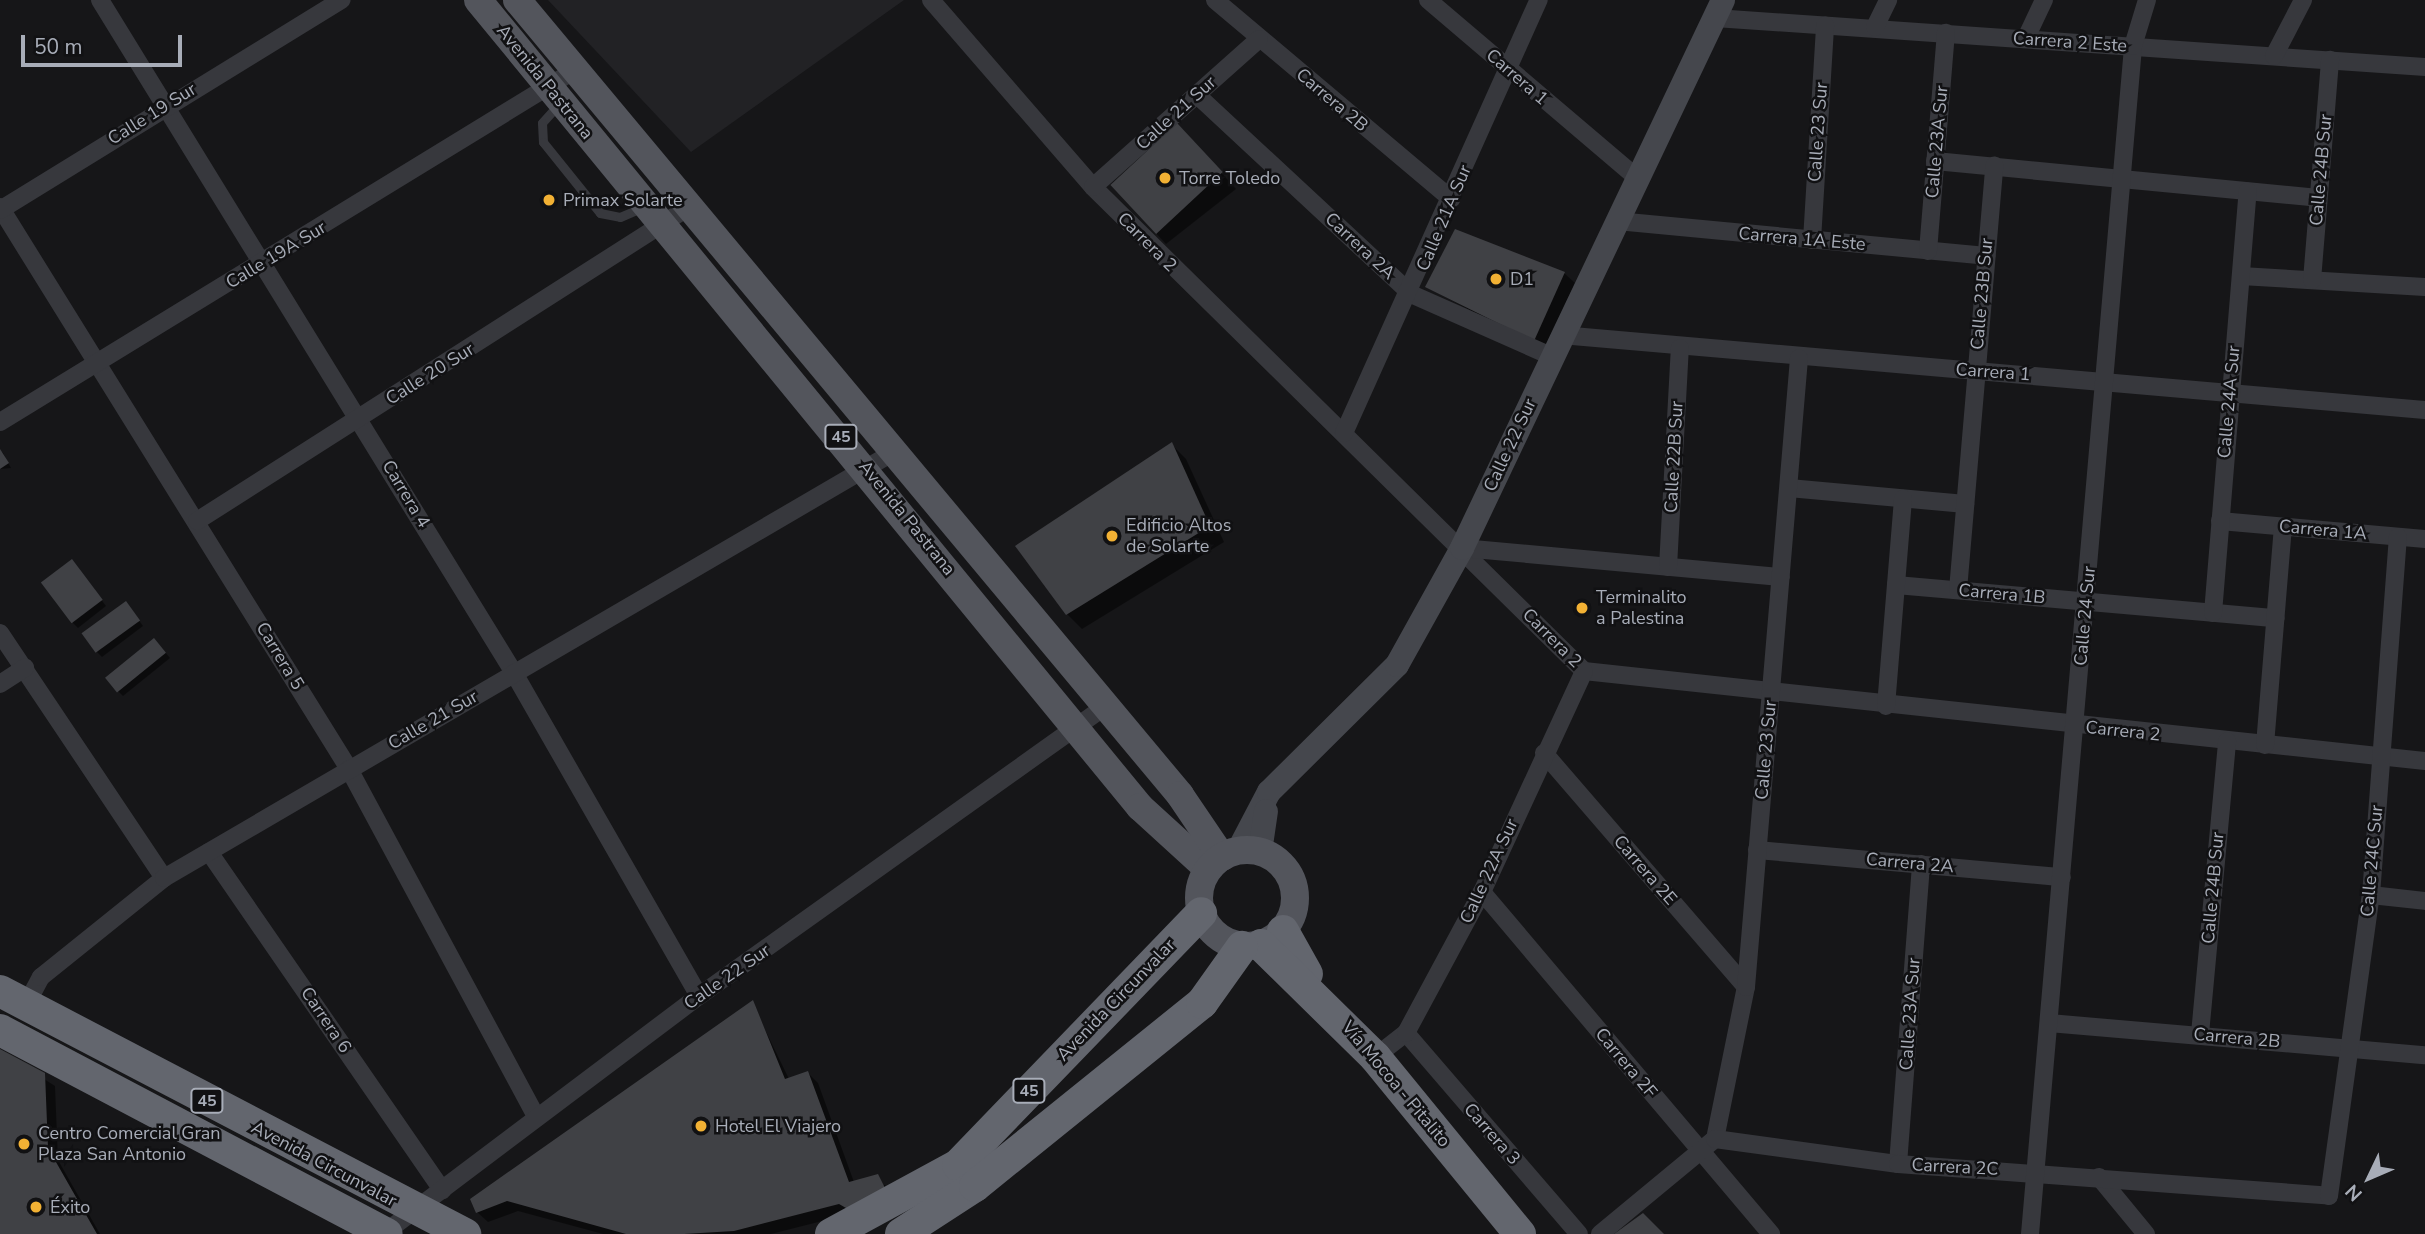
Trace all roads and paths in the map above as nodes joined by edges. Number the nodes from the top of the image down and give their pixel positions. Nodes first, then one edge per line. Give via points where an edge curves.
1 (100, 0) edge
2 (342, 0) edge
3 (478, 0) edge
4 (517, 0) edge
5 (931, 0) edge
6 (1214, 0) edge
7 (1428, 0) edge
8 (1539, 0) edge
9 (1888, 0) edge
10 (2044, 0) edge
11 (2147, 0) edge
12 (2303, 0) edge
13 (1719, 9) edge
14 (1825, 25) junction
15 (1875, 27) junction
16 (1946, 33) junction
17 (2026, 38) junction
18 (1259, 39) junction
19 (2133, 46) junction
20 (2274, 56) junction
21 (2330, 60) junction
22 (2425, 67) edge
23 (575, 70) junction
24 (1509, 71) junction
25 (556, 95) junction
26 (1196, 95) junction
27 (166, 105) junction
28 (1936, 161) junction
29 (1994, 166) junction
30 (1638, 179) junction
31 (2123, 179) junction
32 (1093, 187) junction
33 (2248, 191) junction
34 (2318, 198) junction
35 (1451, 199) junction
36 (646, 205) junction
37 (689, 207) junction
38 (1, 209) edge
39 (1618, 221) junction
40 (665, 228) junction
41 (1812, 240) junction
42 (1928, 251) junction
43 (1986, 256) junction
44 (266, 261) junction
45 (2241, 276) junction
46 (2312, 280) junction
47 (2425, 287) edge
48 (1411, 294) junction
49 (1556, 345) junction
50 (1680, 348) junction
51 (1799, 358) junction
52 (100, 362) junction
53 (1975, 371) junction
54 (2105, 381) junction
55 (2229, 393) junction
56 (2425, 410) edge
57 (360, 418) junction
58 (0, 422) edge
59 (1344, 433) junction
60 (894, 452) junction
61 (866, 467) junction
62 (1789, 488) junction
63 (1903, 499) junction
64 (1965, 504) junction
65 (197, 521) junction
66 (2220, 521) junction
67 (2283, 527) junction
68 (2398, 537) junction
69 (2425, 539) edge
70 (1462, 548) junction
71 (1668, 567) junction
72 (1781, 577) junction
73 (1896, 585) junction
74 (1958, 590) junction
75 (2086, 601) junction
76 (2213, 613) junction
77 (2276, 618) junction
78 (0, 633) edge
79 (25, 668) junction
80 (1584, 671) junction
81 (514, 673) junction
82 (0, 684) edge
83 (1771, 694) junction
84 (1886, 706) junction
85 (1102, 709) junction
86 (2075, 726) junction
87 (1078, 729) junction
88 (2227, 741) junction
89 (2264, 745) junction
90 (1544, 752) junction
91 (2379, 758) junction
92 (2425, 761) edge
93 (349, 769) junction
94 (1757, 850) junction
95 (209, 852) junction
96 (1232, 857) junction
97 (1921, 864) junction
98 (2062, 877) junction
99 (164, 878) junction
100 (1482, 892) junction
101 (2371, 895) junction
102 (2425, 901) edge
103 (1200, 913) junction
104 (1262, 941) junction
105 (1746, 987) junction
106 (699, 996) junction
107 (13, 998) edge
108 (2049, 1023) junction
109 (0, 1030) edge
110 (80, 1033) junction
111 (1406, 1033) junction
112 (2200, 1034) junction
113 (2346, 1048) junction
114 (2425, 1055) edge
115 (1375, 1057) junction
116 (65, 1063) junction
117 (537, 1118) junction
118 (1715, 1139) junction
119 (1700, 1151) junction
120 (1899, 1164) junction
121 (2035, 1172) junction
122 (2099, 1177) junction
123 (2336, 1185) joint
124 (442, 1190) junction
125 (413, 1211) junction
126 (894, 1226) edge
127 (385, 1234) edge
128 (465, 1234) edge
129 (831, 1234) edge
130 (1520, 1234) edge
131 (1578, 1234) edge
132 (1600, 1234) edge
133 (1771, 1234) edge
134 (2030, 1234) edge
135 (2146, 1234) edge

1 - 27 street, Carrera 4
2 - 27 street, Calle 19 Sur
3 - 25 main road, Avenida Pastrana / 45
4 - 23 main road, Avenida Pastrana
5 - 32 street, Carrera 2
6 - 18 street, Carrera 2B
7 - 24 street, Carrera 1
8 - 24 street, Calle 21A Sur
9 - 15 street
10 - 17 street
11 - 19 street, Calle 24 Sur
12 - 20 street
13 - 14 street, Carrera 2 Este
13 - 30 main road, Calle 22 Sur
14 - 15 street, Carrera 2 Este
14 - 41 street, Calle 23 Sur
15 - 16 street, Carrera 2 Este
16 - 17 street, Carrera 2 Este
16 - 28 street, Calle 23A Sur
17 - 19 street, Carrera 2 Este
18 - 26 street, Calle 21 Sur
18 - 35 street, Carrera 2B
19 - 20 street, Carrera 2 Este
19 - 31 street, Calle 24 Sur
20 - 21 street, Carrera 2 Este
21 - 22 street, Carrera 2 Este
21 - 34 street, Calle 24B Sur
23 - 25 street, Calle 19A Sur
23 - 37 main road, Avenida Pastrana
24 - 30 street, Carrera 1
24 - 35 street, Calle 21A Sur
25 - 36 main road, Avenida Pastrana / 45
25 - 36 lane via 542,123 543,142 600,213 620,217
25 - 44 street, Calle 19A Sur
26 - 32 street, Calle 21 Sur
26 - 48 street, Carrera 2A
27 - 38 street, Calle 19 Sur
27 - 44 street, Carrera 4
28 - 29 street
28 - 42 street, Calle 23A Sur
29 - 31 street
29 - 43 street, Calle 23B Sur
30 - 39 main road, Calle 22 Sur
31 - 33 street
31 - 54 street, Calle 24 Sur
32 - 59 street, Carrera 2
33 - 34 street
33 - 45 street, Calle 24A Sur
34 - 46 street, Calle 24B Sur
35 - 48 street, Calle 21A Sur
36 - 40 main road, Avenida Pastrana / 45
37 - 40 street, Calle 20 Sur
37 - 60 main road, Avenida Pastrana
38 - 52 street, Carrera 5
39 - 41 street, Carrera 1A Este
39 - 49 main road, Calle 22 Sur
40 - 57 street, Calle 20 Sur
40 - 61 main road, Avenida Pastrana / 45
41 - 42 street, Carrera 1A Este
42 - 43 street, Carrera 1A Este
43 - 53 street, Calle 23B Sur
44 - 52 street, Calle 19A Sur
44 - 57 street, Carrera 4
45 - 46 street
45 - 55 street, Calle 24A Sur
46 - 47 street
48 - 49 street, Carrera 2A
48 - 59 street, Calle 21A Sur
49 - 50 street, Carrera 1
49 - 70 main road, Calle 22 Sur
50 - 51 street, Carrera 1
50 - 71 street, Calle 22B Sur
51 - 53 street, Carrera 1
51 - 62 street, Calle 23 Sur
52 - 58 street, Calle 19A Sur
52 - 65 street, Carrera 5
53 - 54 street, Carrera 1
53 - 64 street, Calle 23B Sur
54 - 55 street, Carrera 1
54 - 75 street, Calle 24 Sur
55 - 56 street, Carrera 1
55 - 66 street, Calle 24A Sur
57 - 65 street, Calle 20 Sur
57 - 81 street, Carrera 4
59 - 70 street, Carrera 2
60 - 61 street, Calle 21 Sur
60 - 85 main road, Avenida Pastrana
61 - 81 street, Calle 21 Sur
61 - 87 main road, Avenida Pastrana / 45
62 - 63 street
62 - 72 street, Calle 23 Sur
63 - 64 street
63 - 73 street
64 - 74 street, Calle 23B Sur
65 - 93 street, Carrera 5
66 - 67 street, Carrera 1A
66 - 76 street, Calle 24A Sur
67 - 68 street, Carrera 1A
67 - 77 street
68 - 69 street, Carrera 1A
68 - 91 street, Calle 24C Sur
70 - 71 street
70 - 80 street, Carrera 2
70 - 96 main road, Calle 22 Sur via 1397,665 1269,792
71 - 72 street
72 - 83 street, Calle 23 Sur
73 - 74 street, Carrera 1B
73 - 84 street
74 - 75 street, Carrera 1B
75 - 76 street, Carrera 1B
75 - 86 street, Calle 24 Sur
76 - 77 street, Carrera 1B
77 - 89 street
78 - 79 street
79 - 82 street
79 - 99 street
80 - 83 street, Carrera 2
80 - 90 street, Calle 22A Sur
81 - 93 street, Calle 21 Sur
81 - 106 street, Carrera 4
83 - 84 street, Carrera 2
83 - 94 street, Calle 23 Sur
84 - 86 street, Carrera 2
85 - 87 street, Calle 22 Sur
85 - 96 main road, Avenida Pastrana
86 - 88 street, Carrera 2
86 - 98 street, Calle 24 Sur
87 - 96 main road, Avenida Pastrana / 45 via 1140,807
87 - 106 street, Calle 22 Sur
88 - 89 street, Carrera 2
88 - 112 street, Calle 24B Sur
89 - 91 street, Carrera 2
90 - 100 street, Calle 22A Sur
90 - 105 street, Carrera 2E
91 - 92 street, Carrera 2
91 - 101 street, Calle 24C Sur
93 - 95 street, Calle 21 Sur
93 - 117 street, Carrera 5
94 - 97 street, Carrera 2A
94 - 105 street, Calle 23 Sur
95 - 99 street, Calle 21 Sur
95 - 124 street, Carrera 6
96 - 103 main road via 1199,890
96 - 104 main road via 1281,864 1293,885 1294,910
97 - 98 street, Carrera 2A
97 - 120 street, Calle 23A Sur
98 - 108 street, Calle 24 Sur
99 - 107 street, Calle 21 Sur
100 - 111 street, Calle 22A Sur
100 - 119 street, Carrera 2F
101 - 102 street
101 - 113 street, Calle 24C Sur
103 - 104 main road via 1216,936
103 - 126 highway, Avenida Circunvalar / 45
104 - 115 highway, Vía Mocoa - Pitalito
104 - 126 highway, Avenida Circunvalar / 45 via 1202,1003 975,1186
105 - 118 street, Calle 23 Sur
106 - 117 street, Calle 22 Sur
107 - 110 highway, Avenida Circunvalar / 45
108 - 112 street, Carrera 2B
108 - 121 street, Calle 24 Sur
109 - 116 highway, Avenida Circunvalar / 45
110 - 116 highway
110 - 125 highway, Avenida Circunvalar / 45
111 - 115 street, Calle 22A Sur
111 - 131 street, Carrera 3
112 - 113 street, Carrera 2B
113 - 114 street, Carrera 2B
113 - 123 street, Calle 24C Sur
115 - 130 highway, Vía Mocoa - Pitalito
116 - 127 highway, Avenida Circunvalar / 45
117 - 124 street, Calle 22 Sur
118 - 119 street
118 - 120 street, Carrera 2C
119 - 132 street
119 - 133 street, Carrera 2F
120 - 121 street, Carrera 2C
121 - 122 street, Carrera 2C
121 - 134 street, Calle 24 Sur
122 - 123 street, Carrera 2C via 2321,1200
122 - 135 street
124 - 125 street, Calle 22 Sur
125 - 127 street, Calle 22 Sur
125 - 128 highway, Avenida Circunvalar / 45
126 - 129 highway, Avenida Circunvalar / 45

